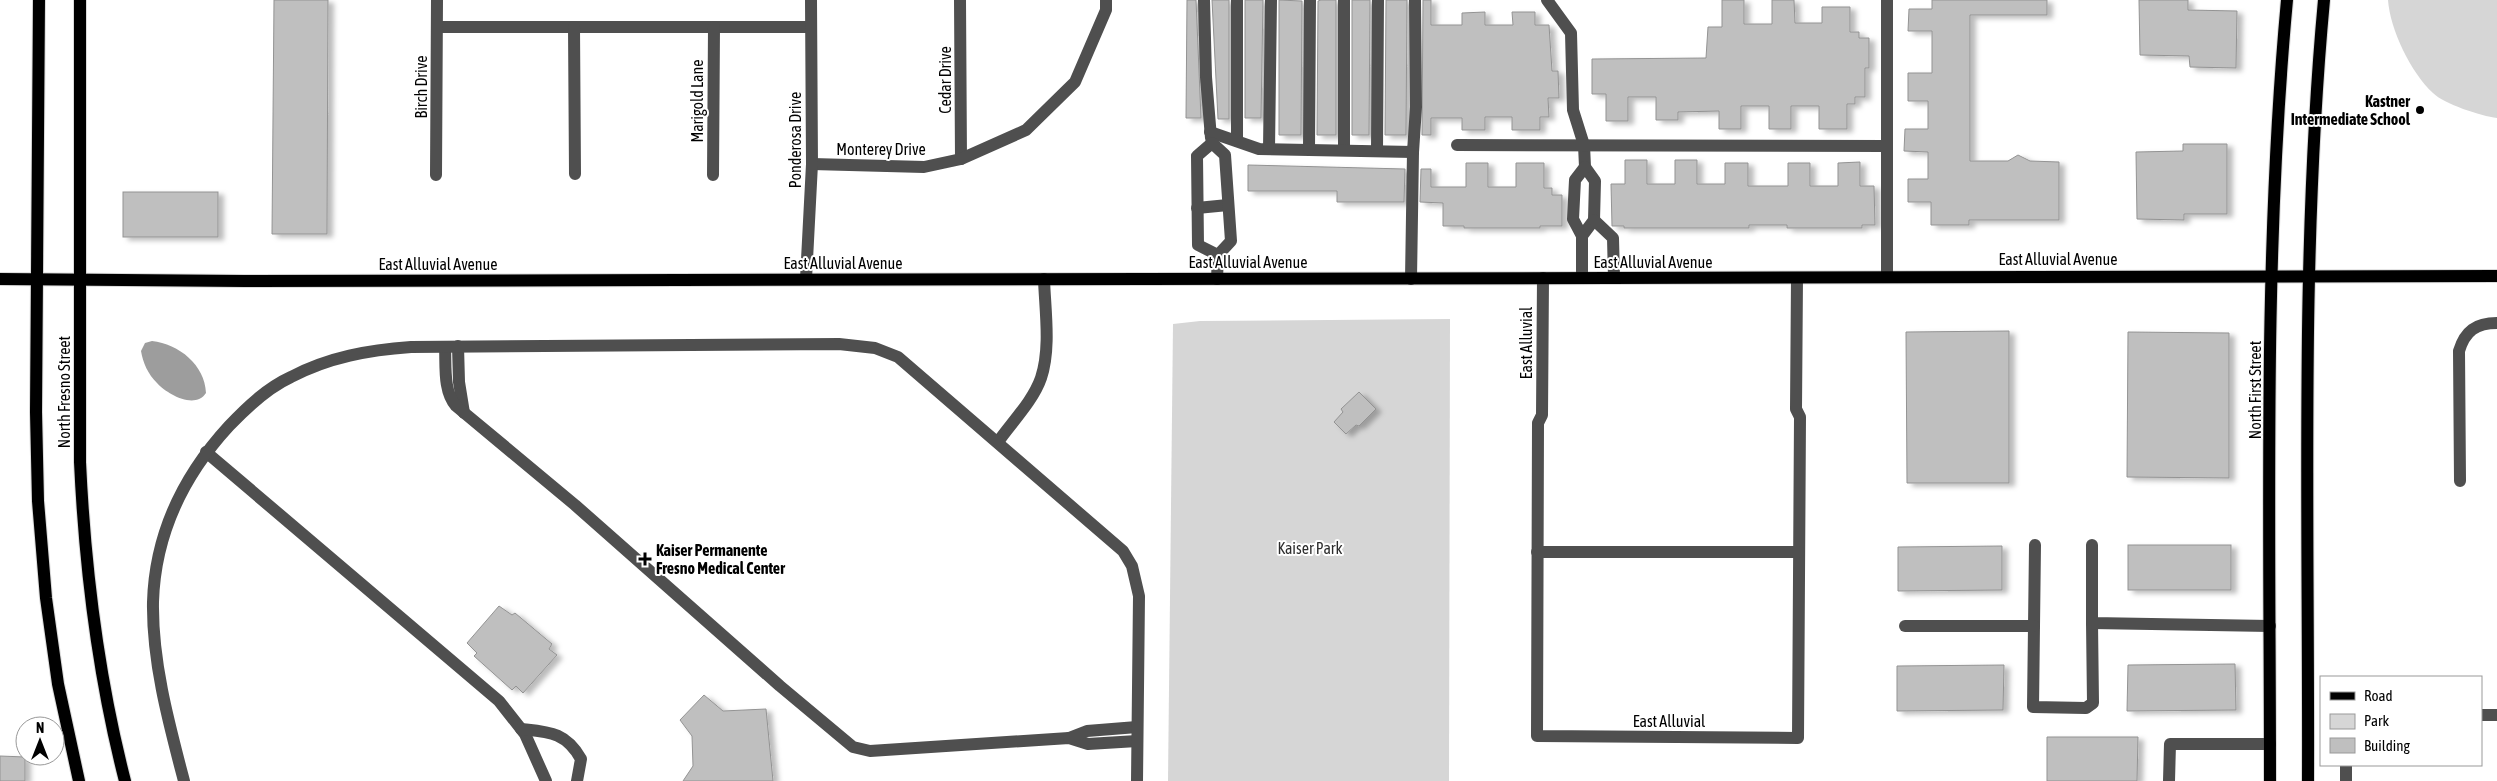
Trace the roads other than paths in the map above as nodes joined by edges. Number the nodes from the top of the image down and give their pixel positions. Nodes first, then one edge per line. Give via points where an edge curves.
1 (39, 0) edge
2 (80, 0) edge
3 (437, 0) edge
4 (811, 0) edge
5 (960, 0) edge
6 (1106, 0) edge
7 (1204, 0) edge
8 (1238, 0) edge
9 (1271, 0) edge
10 (1310, 0) edge
11 (1344, 0) edge
12 (1378, 0) edge
13 (1415, 0) edge
14 (1547, 0) edge
15 (1887, 0) edge
16 (2287, 0) edge
17 (2324, 0) edge
18 (437, 26) junction
19 (574, 27) junction
20 (714, 27) junction
21 (810, 27) junction
22 (1211, 138) junction
23 (1238, 141) junction
24 (1457, 145) dead end
25 (1584, 145) junction
26 (1886, 146) junction
27 (1269, 149) junction
28 (1309, 150) junction
29 (1344, 150) junction
30 (1377, 150) junction
31 (1413, 152) junction
32 (961, 159) junction
33 (812, 164) junction
34 (1585, 167) junction
35 (575, 174) dead end
36 (436, 175) dead end
37 (713, 175) dead end
38 (1228, 206) junction
39 (1197, 208) junction
40 (1594, 220) junction
41 (1582, 236) junction
42 (1218, 255) junction
43 (2272, 276) junction
44 (2309, 276) junction
45 (2497, 276) edge
46 (1887, 277) junction
47 (1411, 278) junction
48 (1543, 278) junction
49 (1582, 278) junction
50 (1614, 278) junction
51 (1797, 278) junction
52 (0, 279) edge
53 (1044, 279) junction
54 (1217, 279) junction
55 (37, 280) junction
56 (81, 280) junction
57 (806, 280) junction
58 (2497, 323) edge
59 (451, 347) junction
60 (998, 442) junction
61 (206, 452) junction
62 (2460, 481) dead end
63 (2092, 545) dead end
64 (2035, 546) dead end
65 (1537, 552) junction
66 (1799, 552) junction
67 (2092, 623) junction
68 (1905, 626) dead end
69 (2034, 626) junction
70 (2270, 626) junction
71 (2482, 715) edge
72 (2497, 715) edge
73 (1137, 727) junction
74 (521, 729) junction
75 (1069, 738) junction
76 (1137, 741) junction
77 (2270, 744) junction
78 (2346, 766) edge
79 (79, 781) edge
80 (125, 781) edge
81 (184, 781) edge
82 (546, 781) edge
83 (577, 781) edge
84 (1137, 781) edge
85 (2169, 781) edge
86 (2270, 781) edge
87 (2308, 781) edge
88 (2346, 781) edge

1 - 55 main road, North Fresno Street
2 - 56 main road, North Fresno Street
3 - 18 street, Birch Drive
4 - 21 street, Ponderosa Drive
5 - 32 street, Cedar Drive
6 - 32 street, Monterey Drive via 1106,10 1075,82 1026,130
7 - 22 street
8 - 23 street
9 - 27 street
10 - 28 street
11 - 29 street
12 - 30 street
13 - 31 street
14 - 25 street via 1571,33 1573,110
15 - 26 street
16 - 43 main road, North First Street via 2275,148
17 - 44 main road via 2312,167
18 - 19 street
18 - 36 street, Birch Drive
19 - 20 street
19 - 35 street
20 - 21 street
20 - 37 street, Marigold Lane
21 - 33 street, Ponderosa Drive
22 - 23 street
22 - 38 street via 1225,155
22 - 39 street via 1197,156
23 - 27 street
24 - 25 street
25 - 26 street
25 - 34 street
26 - 46 street
27 - 28 street
28 - 29 street
29 - 30 street
30 - 31 street
31 - 47 street
32 - 33 street, Monterey Drive via 924,167
33 - 57 street, Ponderosa Drive
34 - 40 street via 1595,181
34 - 41 street via 1575,180 1573,219
38 - 39 street
38 - 42 street via 1231,241
39 - 42 street via 1198,245
40 - 41 street
40 - 50 street via 1614,238
41 - 49 street
42 - 54 street
43 - 44 main road, East Alluvial Avenue
43 - 46 main road, East Alluvial Avenue
43 - 70 main road, North First Street
44 - 45 main road, East Alluvial Avenue
44 - 87 main road
46 - 51 main road, East Alluvial Avenue
47 - 48 main road, East Alluvial Avenue
47 - 54 main road, East Alluvial Avenue
48 - 49 main road, East Alluvial Avenue
48 - 65 street, East Alluvial
49 - 50 main road, East Alluvial Avenue
50 - 51 main road, East Alluvial Avenue
51 - 66 street, East Alluvial
52 - 55 main road, East Alluvial Avenue
53 - 54 main road, East Alluvial Avenue
53 - 57 main road, East Alluvial Avenue
53 - 60 street via 1045,356 1041,378
55 - 56 main road, East Alluvial Avenue
55 - 79 main road, North Fresno Street via 36,412 42,554 58,684
56 - 57 main road, East Alluvial Avenue
56 - 80 main road, North Fresno Street via 82,512 95,635
58 - 62 street via 2477,325 2463,339 2459,351
59 - 60 street via 839,344 875,348 898,357
59 - 61 street via 372,351 309,368 289,377 259,398
59 - 75 street via 450,400 576,505 853,747 870,751
60 - 73 street via 1100,528 1123,551 1132,566 1139,596
61 - 74 street via 493,696
61 - 81 street via 182,488 168,520 154,587 157,654
63 - 67 street
64 - 69 street
65 - 66 street
65 - 66 street, East Alluvial via 1537,736 1798,738
67 - 69 street via 2094,704 2086,708 2033,707
67 - 70 street
68 - 69 street
70 - 77 main road, North First Street
71 - 72 street
73 - 75 street via 1086,731
73 - 76 street
74 - 82 street
74 - 83 street via 564,737 581,759
75 - 76 street via 1088,744
76 - 84 street
77 - 85 street via 2170,744
77 - 86 main road, North First Street
78 - 88 street

